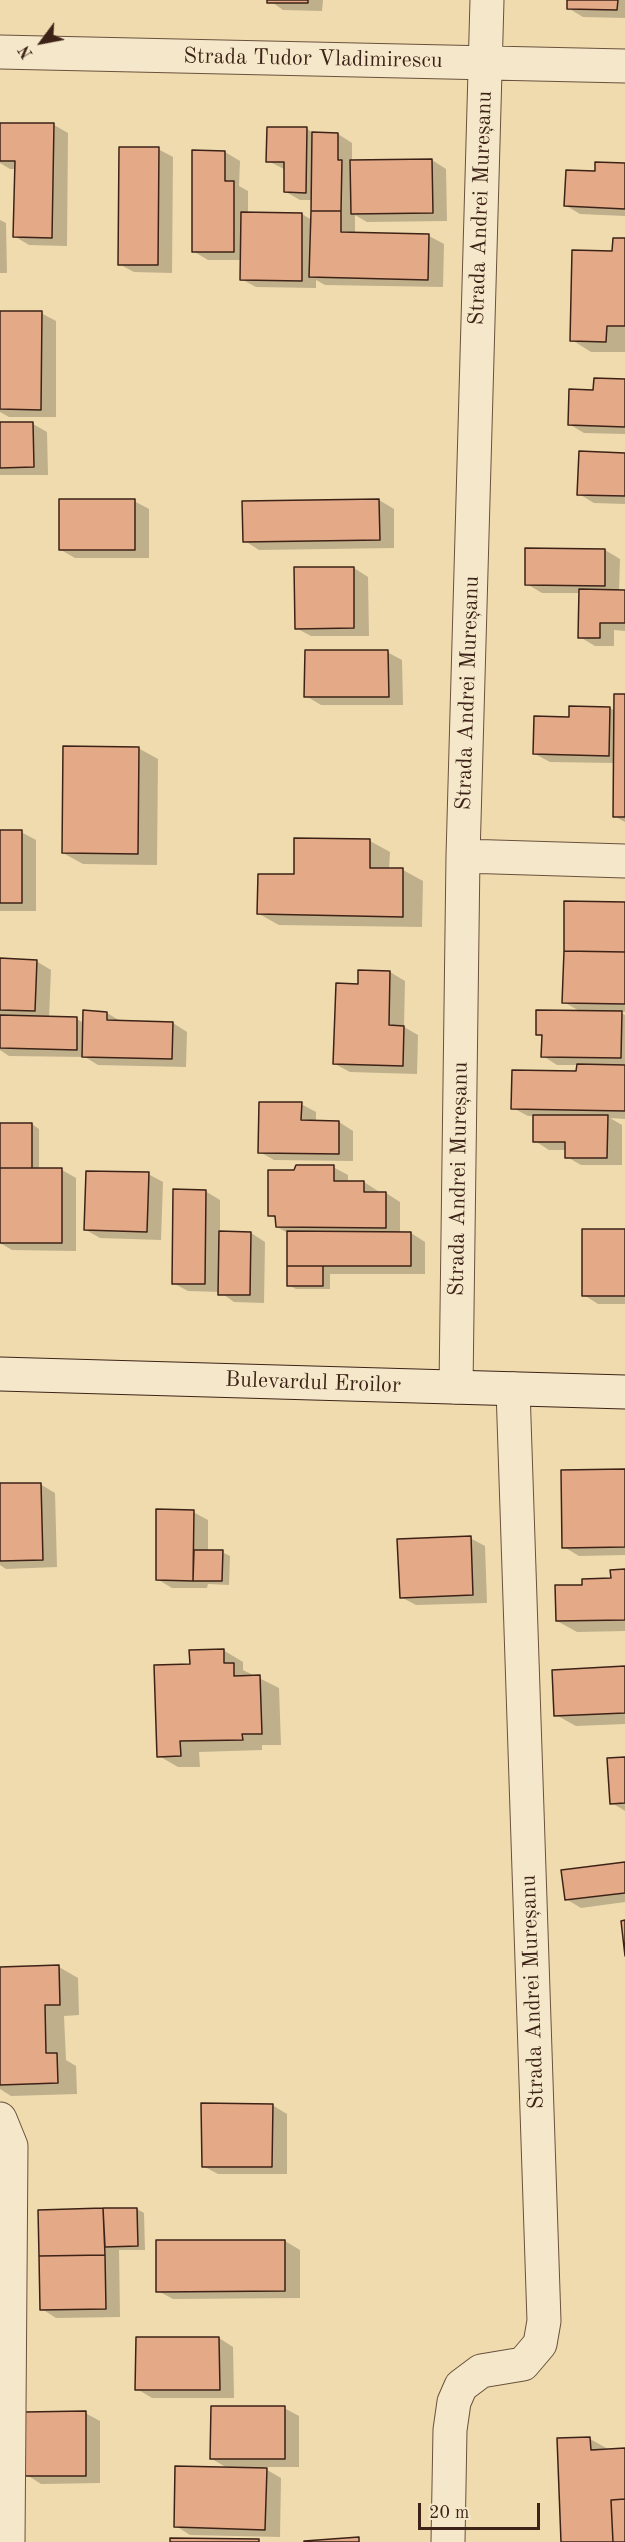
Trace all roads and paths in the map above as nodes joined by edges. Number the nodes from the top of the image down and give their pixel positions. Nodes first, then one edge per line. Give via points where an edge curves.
1 (487, 0) edge
2 (0, 52) edge
3 (485, 62) junction
4 (625, 66) edge
5 (463, 856) junction
6 (625, 861) edge
7 (0, 1374) edge
8 (456, 1387) junction
9 (513, 1389) junction
10 (625, 1392) edge
11 (0, 2119) edge
12 (8, 2542) edge
13 (448, 2542) edge

1 - 3 street, Strada Andrei Mureșanu
2 - 3 street, Strada Tudor Vladimirescu
3 - 4 street, Strada Tudor Vladimirescu
3 - 5 street, Strada Andrei Mureșanu
5 - 6 street
5 - 8 street, Strada Andrei Mureșanu
7 - 8 street, Bulevardul Eroilor
8 - 9 street, Bulevardul Eroilor
9 - 10 street, Bulevardul Eroilor
9 - 13 street, Strada Andrei Mureșanu via 544,2321 540,2344 523,2364 481,2371 461,2386 454,2402
11 - 12 street via 11,2146

